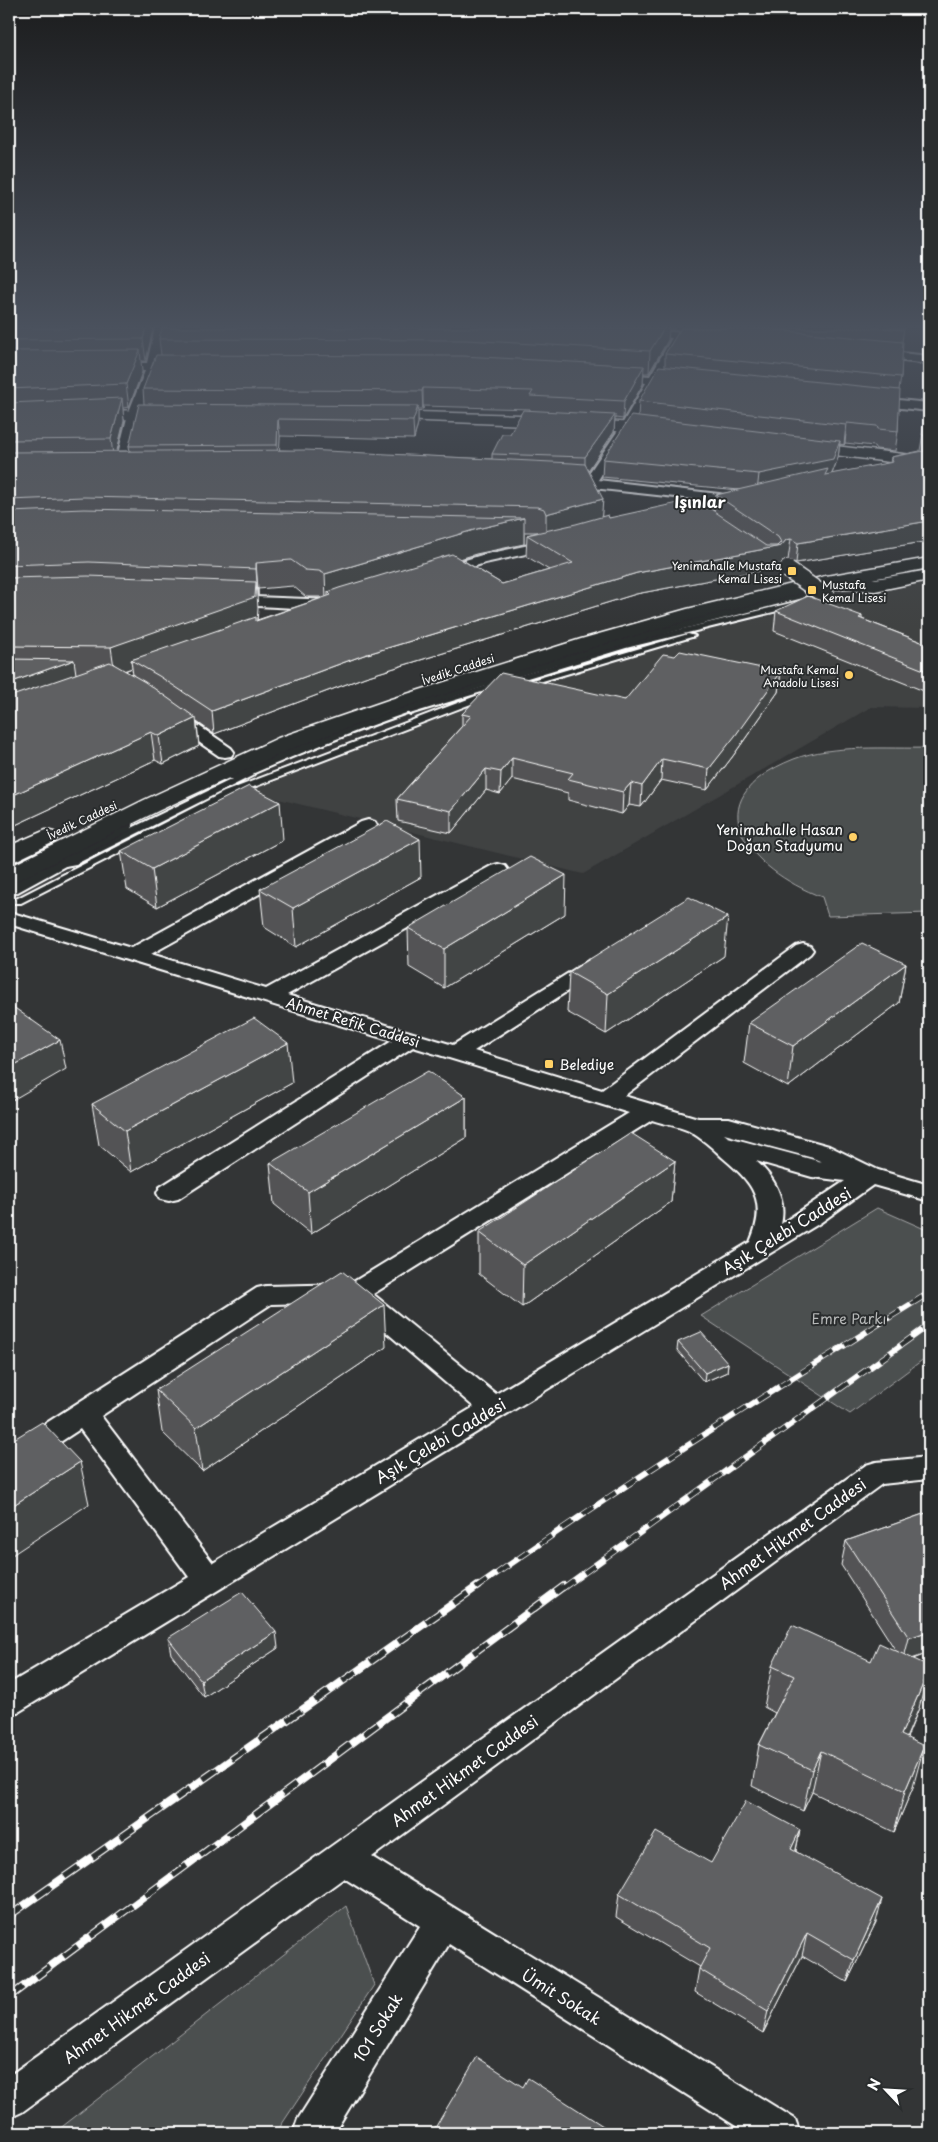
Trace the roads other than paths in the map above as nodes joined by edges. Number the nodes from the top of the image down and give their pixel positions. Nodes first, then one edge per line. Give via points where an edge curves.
1 (132, 428) edge
2 (626, 428) edge
3 (643, 428) edge
4 (676, 432) edge
5 (783, 445) edge
6 (929, 462) edge
7 (103, 469) edge
8 (882, 472) edge
9 (552, 480) edge
10 (589, 483) junction
11 (665, 493) junction
12 (759, 496) edge
13 (740, 500) junction
14 (692, 510) junction
15 (663, 516) edge
16 (708, 520) edge
17 (515, 538) dead end
18 (929, 552) edge
19 (929, 563) edge
20 (788, 570) dead end
21 (929, 575) edge
22 (429, 576) edge
23 (828, 591) junction
24 (208, 600) edge
25 (350, 600) edge
26 (333, 605) junction
27 (783, 610) junction
28 (291, 620) edge
29 (163, 710) edge
30 (225, 752) junction
31 (368, 826) dead end
32 (52, 866) junction
33 (12, 867) edge
34 (498, 870) dead end
35 (11, 902) edge
36 (803, 950) dead end
37 (613, 954) edge
38 (134, 955) junction
39 (269, 996) junction
40 (409, 1040) junction
41 (455, 1053) junction
42 (605, 1099) junction
43 (650, 1111) junction
44 (697, 1126) junction
45 (720, 1142) junction
46 (869, 1176) junction
47 (169, 1193) dead end
48 (929, 1193) edge
49 (760, 1248) junction
50 (355, 1293) junction
51 (494, 1408) junction
52 (83, 1414) junction
53 (9, 1461) edge
54 (929, 1468) edge
55 (209, 1580) junction
56 (9, 1701) edge
57 (343, 1858) junction
58 (443, 1921) junction
59 (9, 2099) edge
60 (312, 2133) edge
61 (781, 2133) edge

1 - 7 street via 126,470
2 - 10 street
3 - 4 main road
5 - 6 main road
6 - 8 street
9 - 10 street
10 - 11 street
11 - 13 street
11 - 14 street
12 - 13 street
13 - 14 street
14 - 15 street
14 - 16 street
17 - 22 street via 575,539 482,559
18 - 30 main road, İvedik Caddesi via 790,577 669,604 371,697 297,722
19 - 23 main road, İvedik Caddesi
20 - 23 street, bridge
21 - 23 main road, İvedik Caddesi
23 - 27 lane
23 - 33 main road, İvedik Caddesi via 694,613 398,703 286,743
24 - 26 street
25 - 26 street
26 - 28 street
27 - 32 street via 798,595 644,634 436,697 246,769 141,817
27 - 35 lane via 494,692 228,794
29 - 30 street
30 - 33 main road, İvedik Caddesi
31 - 38 street
32 - 33 lane
32 - 35 street
34 - 39 street
35 - 38 street, Ahmet Refik Caddesi
36 - 42 street
37 - 41 street
38 - 39 street, Ahmet Refik Caddesi
39 - 40 street, Ahmet Refik Caddesi
40 - 41 street, Ahmet Refik Caddesi
40 - 47 street
41 - 42 street, Ahmet Refik Caddesi
42 - 43 street, Ahmet Refik Caddesi
43 - 44 street, Ahmet Refik Caddesi
43 - 50 street
44 - 45 street, Ahmet Refik Caddesi
44 - 46 street, Ahmet Refik Caddesi via 729,1126 821,1152
45 - 46 street, Ahmet Refik Caddesi via 812,1170
45 - 49 street via 747,1163 767,1189 771,1219
46 - 48 street, Ahmet Refik Caddesi
46 - 49 street, Aşık Çelebi Caddesi
49 - 51 street, Aşık Çelebi Caddesi
50 - 51 street
50 - 52 street via 266,1295
51 - 55 street, Aşık Çelebi Caddesi
52 - 53 street
52 - 55 street
54 - 57 street, Ahmet Hikmet Caddesi via 876,1473
55 - 56 street, Aşık Çelebi Caddesi
57 - 58 street, Ümit Sokak
57 - 59 street, Ahmet Hikmet Caddesi
58 - 60 street, 101 Sokak
58 - 61 street, Ümit Sokak

